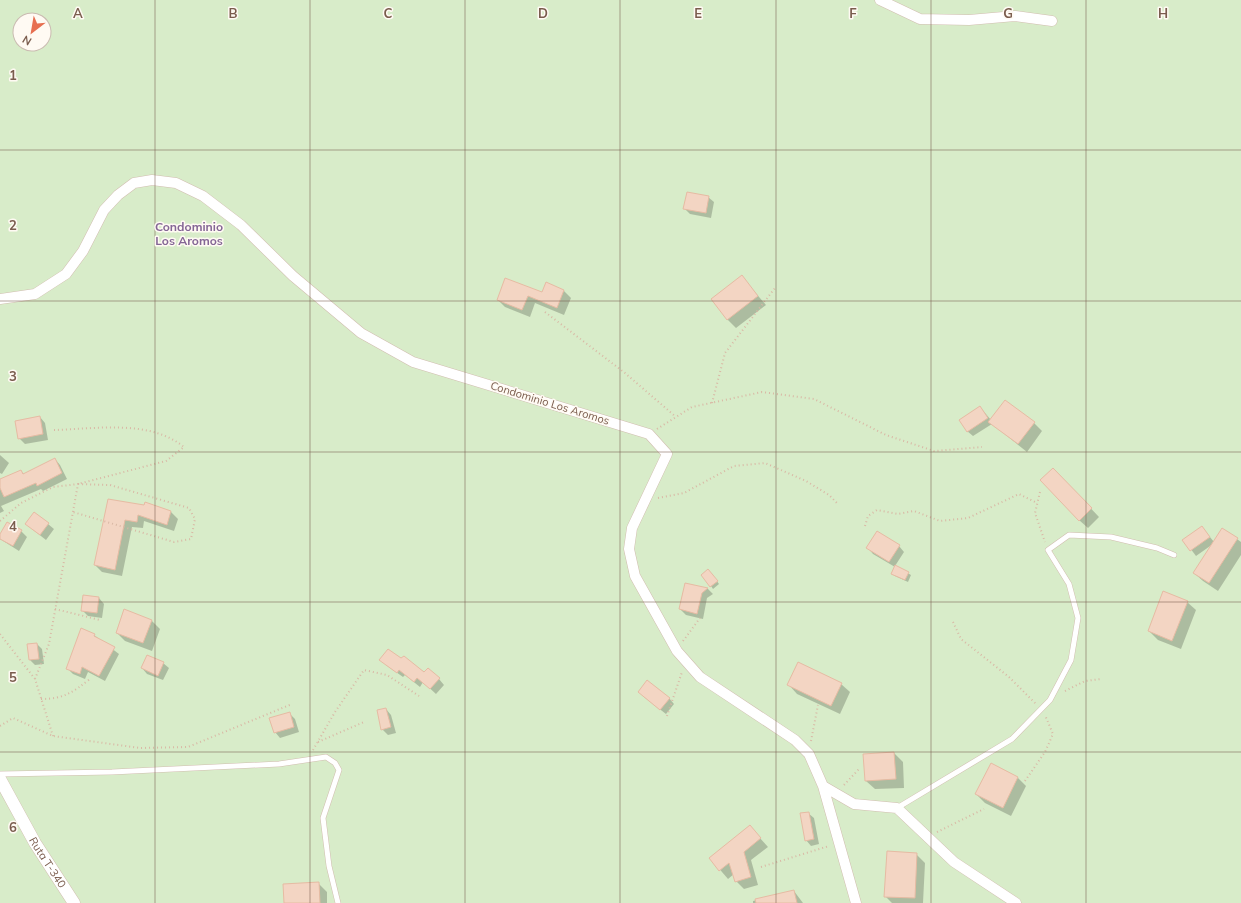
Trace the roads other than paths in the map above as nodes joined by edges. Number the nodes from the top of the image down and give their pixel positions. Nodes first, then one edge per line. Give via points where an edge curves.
1 (880, 0) edge
2 (1052, 21) dead end
3 (0, 299) edge
4 (1174, 555) dead end
5 (0, 774) edge
6 (0, 778) edge
7 (823, 786) junction
8 (897, 808) junction
9 (74, 903) edge
10 (338, 903) edge
11 (856, 903) edge
12 (1016, 903) edge

1 - 2 street via 920,19 969,20 1015,16
3 - 7 street, Condominio Los Aromos via 35,294 66,274 83,251 104,210 134,183 152,180 176,183 203,196 240,225 293,276 361,333 414,362 649,434 667,454 632,528 629,549 635,576 677,651 700,677 795,740 809,754
4 - 8 lane via 1157,548 1111,537 1069,535 1048,550 1068,584 1078,618 1071,660 1050,700 1012,739
5 - 10 lane via 112,772 279,764 326,757 335,763 339,770 323,818 329,866
6 - 9 street, Ruta T-340 via 35,843
7 - 8 street via 854,804
7 - 11 street
8 - 12 street via 954,862

